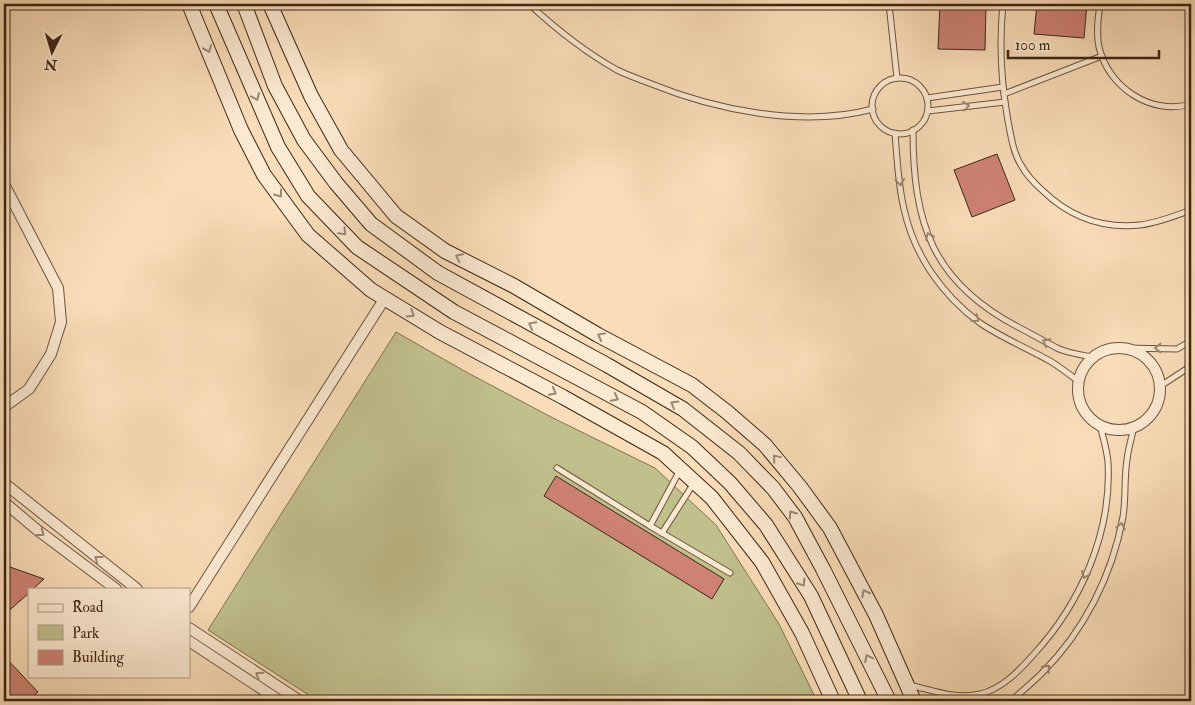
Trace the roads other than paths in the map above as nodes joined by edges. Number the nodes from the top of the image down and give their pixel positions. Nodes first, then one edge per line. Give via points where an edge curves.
1 (189, 4) edge
2 (216, 4) edge
3 (244, 4) edge
4 (270, 4) edge
5 (529, 4) edge
6 (888, 4) edge
7 (1003, 4) edge
8 (1100, 4) edge
9 (1102, 56) junction
10 (897, 78) junction
11 (1003, 90) junction
12 (927, 98) junction
13 (1005, 102) junction
14 (1191, 104) edge
15 (872, 109) junction
16 (928, 111) junction
17 (913, 130) junction
18 (895, 133) junction
19 (4, 184) edge
20 (1191, 210) edge
21 (385, 298) junction
22 (1191, 341) edge
23 (1122, 348) junction
24 (1092, 358) junction
25 (1191, 366) edge
26 (1078, 380) junction
27 (1160, 387) junction
28 (4, 407) edge
29 (1100, 425) junction
30 (1134, 426) junction
31 (557, 468) dead end
32 (680, 469) junction
33 (694, 482) junction
34 (4, 483) edge
35 (4, 502) edge
36 (650, 526) junction
37 (662, 533) junction
38 (730, 573) dead end
39 (115, 588) edge
40 (136, 588) edge
41 (190, 605) edge
42 (190, 629) edge
43 (190, 642) edge
44 (907, 684) junction
45 (280, 701) edge
46 (300, 701) edge
47 (833, 701) edge
48 (860, 701) edge
49 (889, 701) edge
50 (914, 701) edge
51 (1011, 701) edge

1 -> 21 main road via 241,130 264,175 308,235 371,290
2 -> 48 main road via 278,147 308,196 356,247 454,312 642,412 692,447 730,483 766,525 810,596
49 -> 3 main road via 795,517 773,488 740,453 683,409 438,273 371,224 304,140 275,86
44 -> 4 main road via 876,615 830,528 765,445 692,386 445,251 396,216 341,150 311,96
5 - 15 lane via 582,48 619,71 708,104 758,114 814,116 853,114
6 - 10 lane
7 - 11 lane via 1000,41
8 - 9 lane via 1098,33
9 - 11 lane
9 - 14 lane via 1114,78 1144,101 1173,107
10 - 12 lane via 916,82
10 - 15 lane via 881,85
11 - 12 lane
11 - 13 lane
12 - 16 lane
16 -> 13 lane
13 - 20 lane via 1012,144 1020,164 1031,180 1070,212 1089,221 1119,226 1152,223
15 - 18 lane via 880,125
16 - 17 lane via 921,125
17 - 18 lane
24 -> 17 lane via 1060,349 1001,318 978,302 953,276 933,246 922,218 913,162
18 -> 26 lane via 907,222 919,252 936,280 981,323
19 - 28 street via 58,288 61,322 52,354 30,389
21 -> 32 main road via 440,332 663,453
21 - 41 street
22 -> 23 lane via 1177,348
23 - 24 street via 1111,348
23 - 27 street via 1134,351 1148,361
24 - 26 street
25 - 27 lane
26 - 29 street via 1084,411
27 - 30 street via 1155,406 1143,421
29 - 30 street via 1117,429
29 -> 44 lane via 1108,462 1100,531 1083,582 1053,632 1014,674 985,693 961,696
51 -> 30 lane via 1056,659 1100,590 1119,535 1126,460
31 - 36 lane
32 - 33 main road
32 - 36 lane
33 - 37 lane
33 - 47 main road via 712,498 762,562 802,633
40 -> 34 street
35 -> 39 street
36 - 37 lane
37 - 38 lane
46 -> 42 street
43 - 45 street
44 - 50 main road

